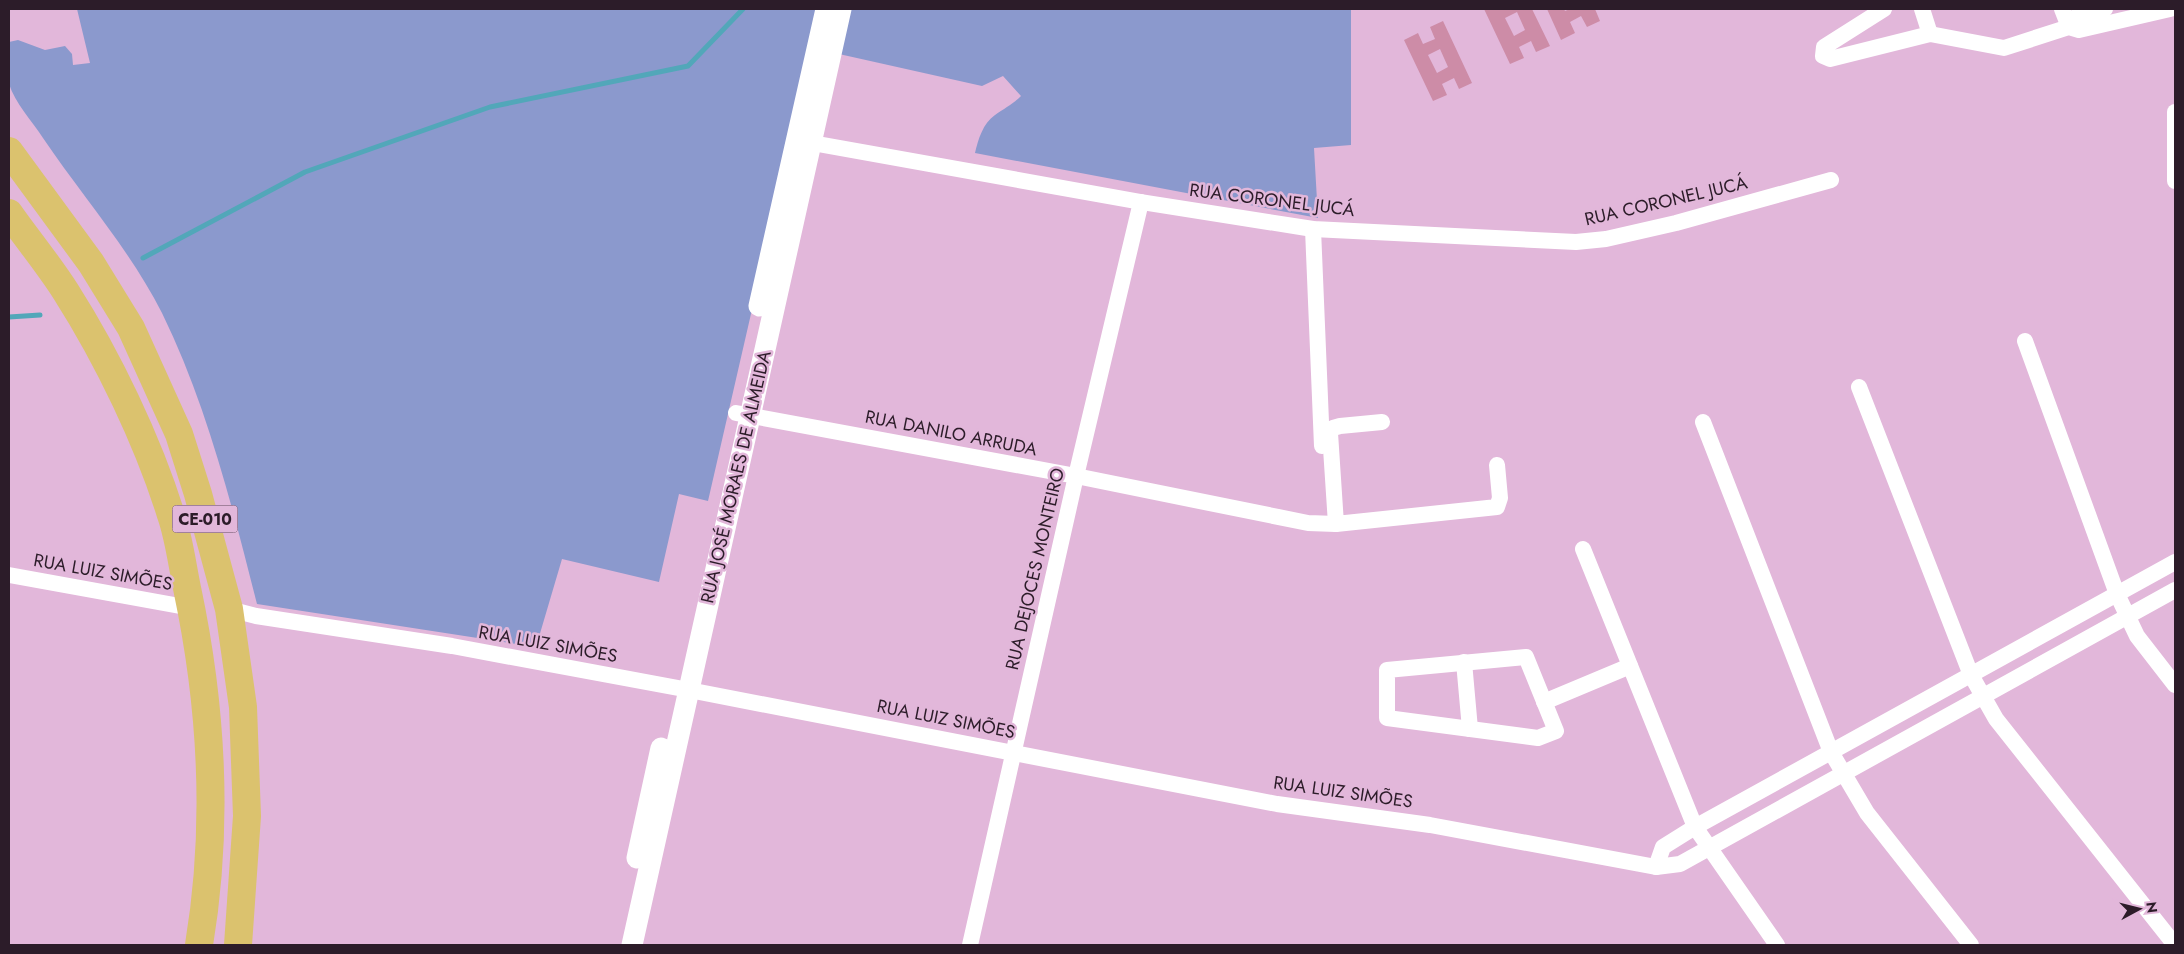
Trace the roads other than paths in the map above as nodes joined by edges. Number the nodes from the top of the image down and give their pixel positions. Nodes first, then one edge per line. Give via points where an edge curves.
1 (826, 9) edge
2 (841, 9) edge
3 (1884, 9) edge
4 (1922, 9) edge
5 (2062, 9) edge
6 (2105, 9) edge
7 (2170, 9) edge
8 (2068, 27) junction
9 (1930, 34) junction
10 (2175, 112) edge
11 (803, 142) junction
12 (9, 151) edge
13 (1831, 180) dead end
14 (2175, 181) edge
15 (1141, 202) junction
16 (9, 214) edge
17 (1313, 229) junction
18 (2024, 341) dead end
19 (1859, 387) dead end
20 (743, 414) junction
21 (1382, 422) dead end
22 (1704, 422) dead end
23 (1497, 465) dead end
24 (1076, 476) junction
25 (1330, 524) junction
26 (1583, 549) dead end
27 (2175, 562) edge
28 (9, 575) edge
29 (2175, 590) edge
30 (2117, 594) junction
31 (191, 608) junction
32 (229, 609) junction
33 (2128, 617) junction
34 (1464, 662) junction
35 (1630, 666) junction
36 (1971, 675) junction
37 (2175, 685) edge
38 (682, 688) junction
39 (1983, 697) junction
40 (1544, 702) junction
41 (1470, 729) junction
42 (1015, 752) junction
43 (1831, 752) junction
44 (1844, 774) junction
45 (1695, 828) junction
46 (1708, 848) junction
47 (1656, 867) junction
48 (199, 945) edge
49 (238, 945) edge
50 (616, 945) edge
51 (632, 945) edge
52 (970, 945) edge
53 (1777, 945) edge
54 (1971, 945) edge
55 (2175, 945) edge

1 - 11 street, RUA JOSÉ MORAES DE ALMEIDA
2 - 11 street, RUA JOSÉ MORAES DE ALMEIDA
3 - 9 street via 1824,48 1823,56 1830,59
4 - 9 street
5 - 8 street
6 - 8 street via 2077,16
7 - 8 street via 2079,30
8 - 9 street via 2004,48
10 - 14 street
11 - 15 street, RUA CORONEL JUCÁ
11 - 20 street, RUA JOSÉ MORAES DE ALMEIDA
12 - 32 highway, CE-010 via 91,263 131,328 178,434
13 - 17 street, RUA CORONEL JUCÁ via 1676,223 1588,242
15 - 17 street, RUA CORONEL JUCÁ
15 - 24 street, RUA DEJOCES MONTEIRO
16 - 31 highway, CE-010 via 66,292 115,380 149,453 172,516
17 - 25 street
18 - 30 street
19 - 36 street
20 - 24 street, RUA DANILO ARRUDA
20 - 38 street, RUA JOSÉ MORAES DE ALMEIDA
21 - 25 street via 1340,426 1330,433
22 - 43 street
23 - 25 street, RUA DANILO ARRUDA via 1500,498 1497,507
24 - 25 street, RUA DANILO ARRUDA via 1298,521
24 - 42 street, RUA DEJOCES MONTEIRO
26 - 35 street
27 - 30 street
28 - 31 street, RUA LUIZ SIMÕES
29 - 33 street, RUA LUIZ SIMÕES
30 - 33 street
30 - 36 street
31 - 48 highway, CE-010 via 205,687 211,768 211,846
32 - 38 street, RUA LUIZ SIMÕES
32 - 49 highway, CE-010 via 243,707 247,774
33 - 37 street via 2137,636
33 - 39 street, RUA LUIZ SIMÕES
34 - 40 street via 1526,657
34 - 41 street
34 - 41 street via 1387,670 1387,718
35 - 40 street
35 - 45 street
36 - 39 street
36 - 43 street
38 - 42 street, RUA LUIZ SIMÕES
38 - 50 street, RUA JOSÉ MORAES DE ALMEIDA
38 - 51 street, RUA JOSÉ MORAES DE ALMEIDA
39 - 44 street, RUA LUIZ SIMÕES
39 - 55 street via 1996,719
40 - 41 street via 1556,731 1538,738
42 - 47 street, RUA LUIZ SIMÕES via 1277,804 1430,824
42 - 52 street, RUA DEJOCES MONTEIRO
43 - 44 street
43 - 45 street
44 - 46 street, RUA LUIZ SIMÕES
44 - 54 street via 1866,813
45 - 46 street
45 - 47 street via 1663,847
46 - 47 street, RUA LUIZ SIMÕES via 1680,864
46 - 53 street

